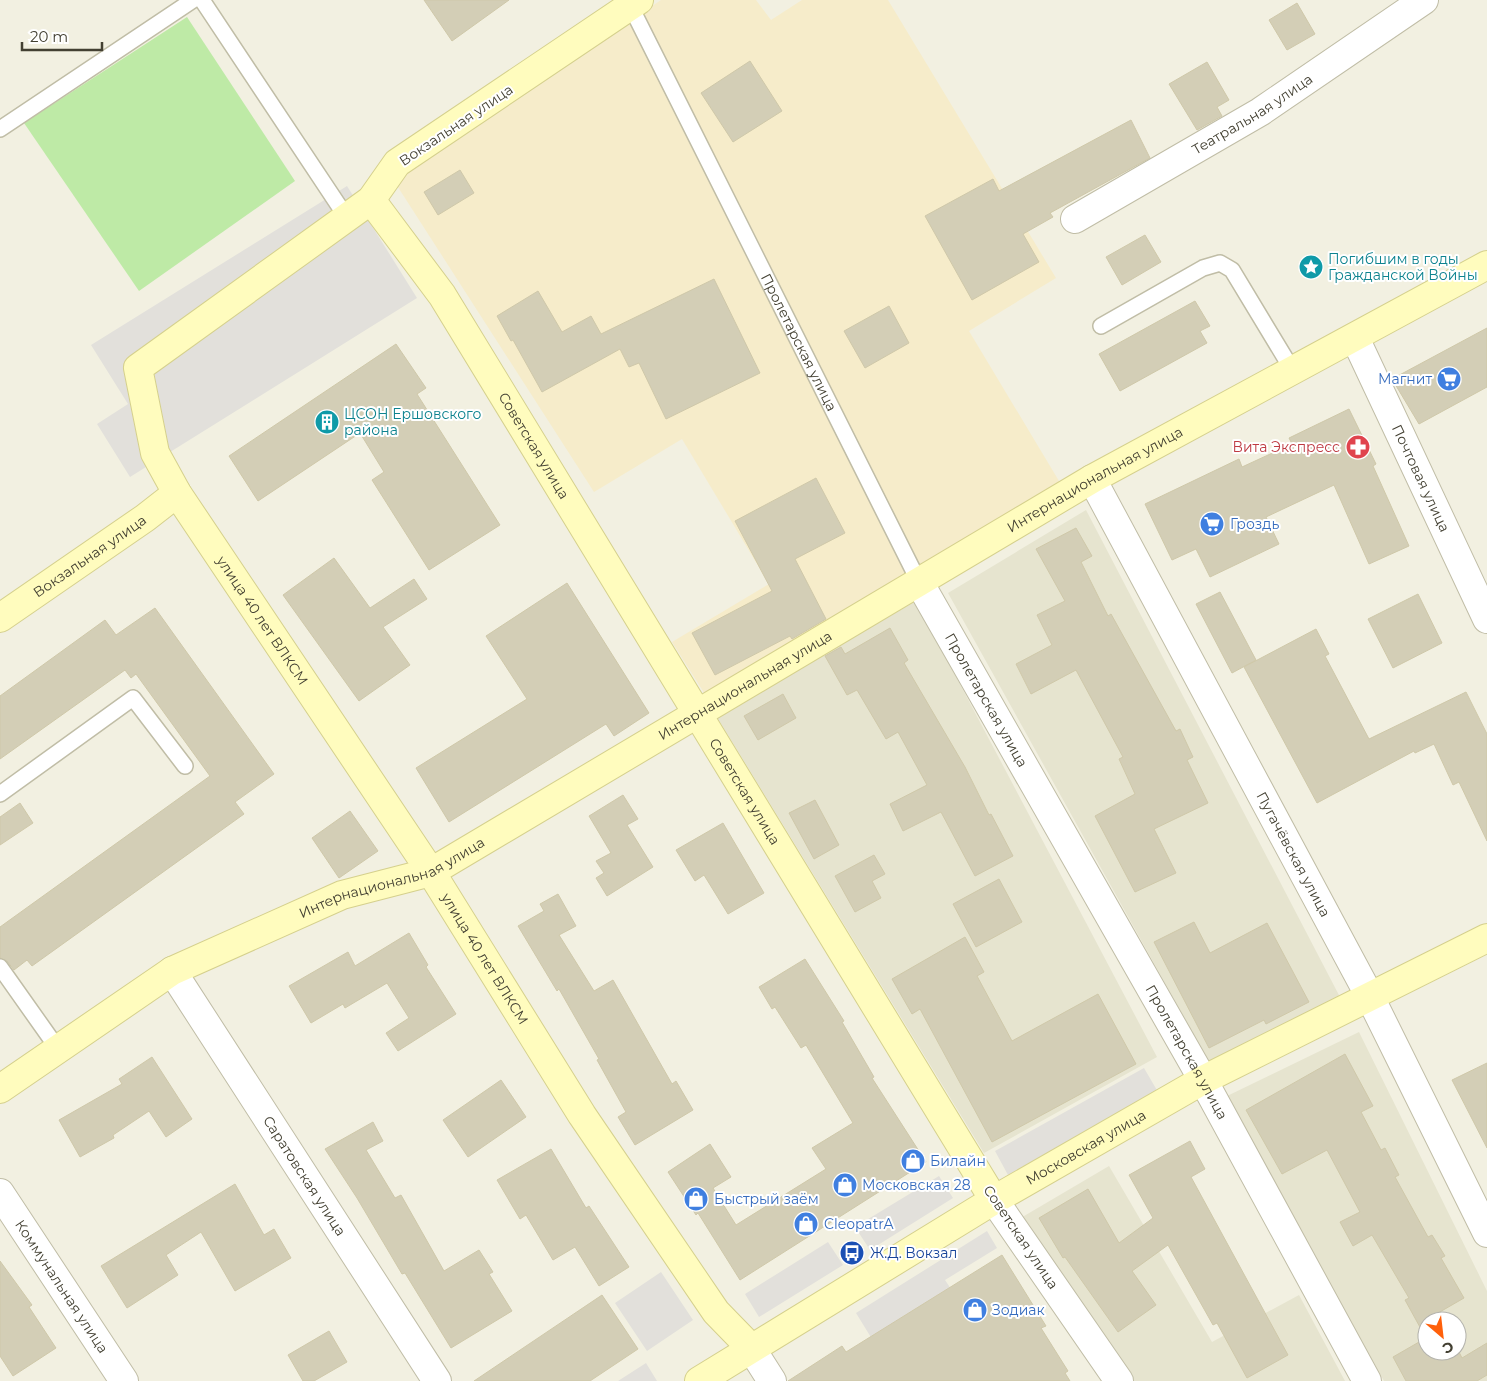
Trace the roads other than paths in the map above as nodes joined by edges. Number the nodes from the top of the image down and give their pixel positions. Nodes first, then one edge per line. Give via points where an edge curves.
1 (193, 0) edge
2 (202, 0) edge
3 (1424, 0) edge
4 (635, 4) edge
5 (0, 129) edge
6 (372, 200) junction
7 (347, 218) junction
8 (1074, 219) dead end
9 (1487, 265) edge
10 (1101, 326) dead end
11 (1355, 338) junction
12 (138, 368) joint
13 (1293, 371) junction
14 (1092, 479) junction
15 (177, 493) junction
16 (919, 582) junction
17 (0, 618) edge
18 (1487, 619) edge
19 (699, 714) junction
20 (186, 766) dead end
21 (0, 794) edge
22 (432, 872) junction
23 (1487, 938) edge
24 (0, 967) edge
25 (172, 971) junction
26 (1369, 995) junction
27 (58, 1049) junction
28 (1203, 1080) junction
29 (0, 1089) edge
30 (0, 1194) edge
31 (994, 1200) junction
32 (1487, 1233) edge
33 (751, 1348) junction
34 (124, 1381) edge
35 (437, 1381) edge
36 (699, 1381) edge
37 (772, 1381) edge
38 (1119, 1381) edge
39 (1367, 1381) edge

1 - 5 lane
2 - 7 lane
3 - 8 street, Театральная улица via 1260,112
4 - 6 street, Вокзальная улица via 397,163
4 - 16 lane, Пролетарская улица
6 - 7 street, Вокзальная улица
6 - 19 street, Советская улица via 442,295
7 - 12 street, Вокзальная улица
9 - 11 street, Интернациональная улица
10 - 13 lane via 1203,268 1220,263 1232,270
11 - 13 street, Интернациональная улица
11 - 18 street, Почтовая улица
12 - 15 street, улица 40 лет ВЛКСМ via 155,452
13 - 14 street, Интернациональная улица
14 - 16 street, Интернациональная улица
14 - 26 street, Пугачёвская улица
15 - 17 street, Вокзальная улица
15 - 22 street, улица 40 лет ВЛКСМ
16 - 19 street, Интернациональная улица
16 - 28 street, Пролетарская улица
19 - 22 street, Интернациональная улица
19 - 31 street, Советская улица
20 - 21 lane via 133,698
22 - 25 street, Интернациональная улица via 342,895
22 - 33 street, улица 40 лет ВЛКСМ via 582,1115 716,1312
23 - 26 street, Московская улица
24 - 27 lane
25 - 27 street, Интернациональная улица
25 - 35 street, Саратовская улица
26 - 28 street, Московская улица
26 - 32 street, Пугачёвская улица
27 - 29 street, Интернациональная улица
28 - 31 street, Московская улица
28 - 39 street, Пролетарская улица
30 - 34 street, Коммунальная улица
31 - 33 street, Московская улица
31 - 38 street, Советская улица
33 - 36 street, Московская улица
33 - 37 street, улица 40 лет ВЛКСМ

